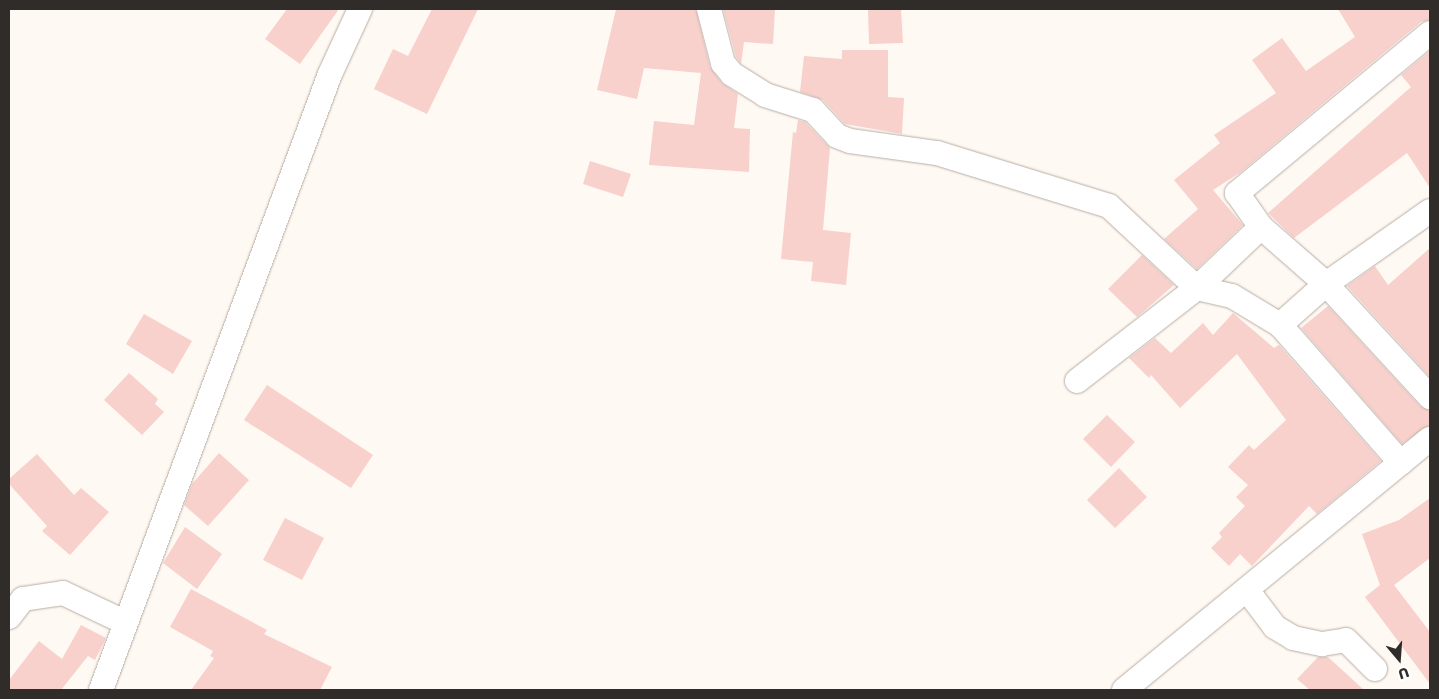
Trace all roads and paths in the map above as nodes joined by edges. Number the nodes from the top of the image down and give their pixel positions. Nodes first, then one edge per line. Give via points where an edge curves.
1 (360, 9) edge
2 (709, 9) edge
3 (1430, 33) edge
4 (1430, 211) edge
5 (1261, 227) junction
6 (1326, 284) junction
7 (1197, 288) junction
8 (1280, 325) junction
9 (1077, 381) dead end
10 (1430, 397) edge
11 (1430, 439) edge
12 (1401, 463) junction
13 (1247, 590) junction
14 (9, 617) edge
15 (124, 622) junction
16 (1374, 669) dead end
17 (101, 690) edge
18 (1124, 690) edge

1 - 15 street via 330,74
2 - 7 street via 723,63 753,89 814,110 837,136 850,141 937,153 1109,206
3 - 5 street via 1238,193
4 - 6 street
5 - 6 street
5 - 7 street
6 - 8 street
6 - 10 street
7 - 8 street via 1232,296
7 - 9 street
8 - 12 street
11 - 12 street
12 - 13 street
13 - 16 street via 1276,627 1293,638 1322,644 1346,640
13 - 18 street
14 - 15 street via 23,599 63,593
15 - 17 street

